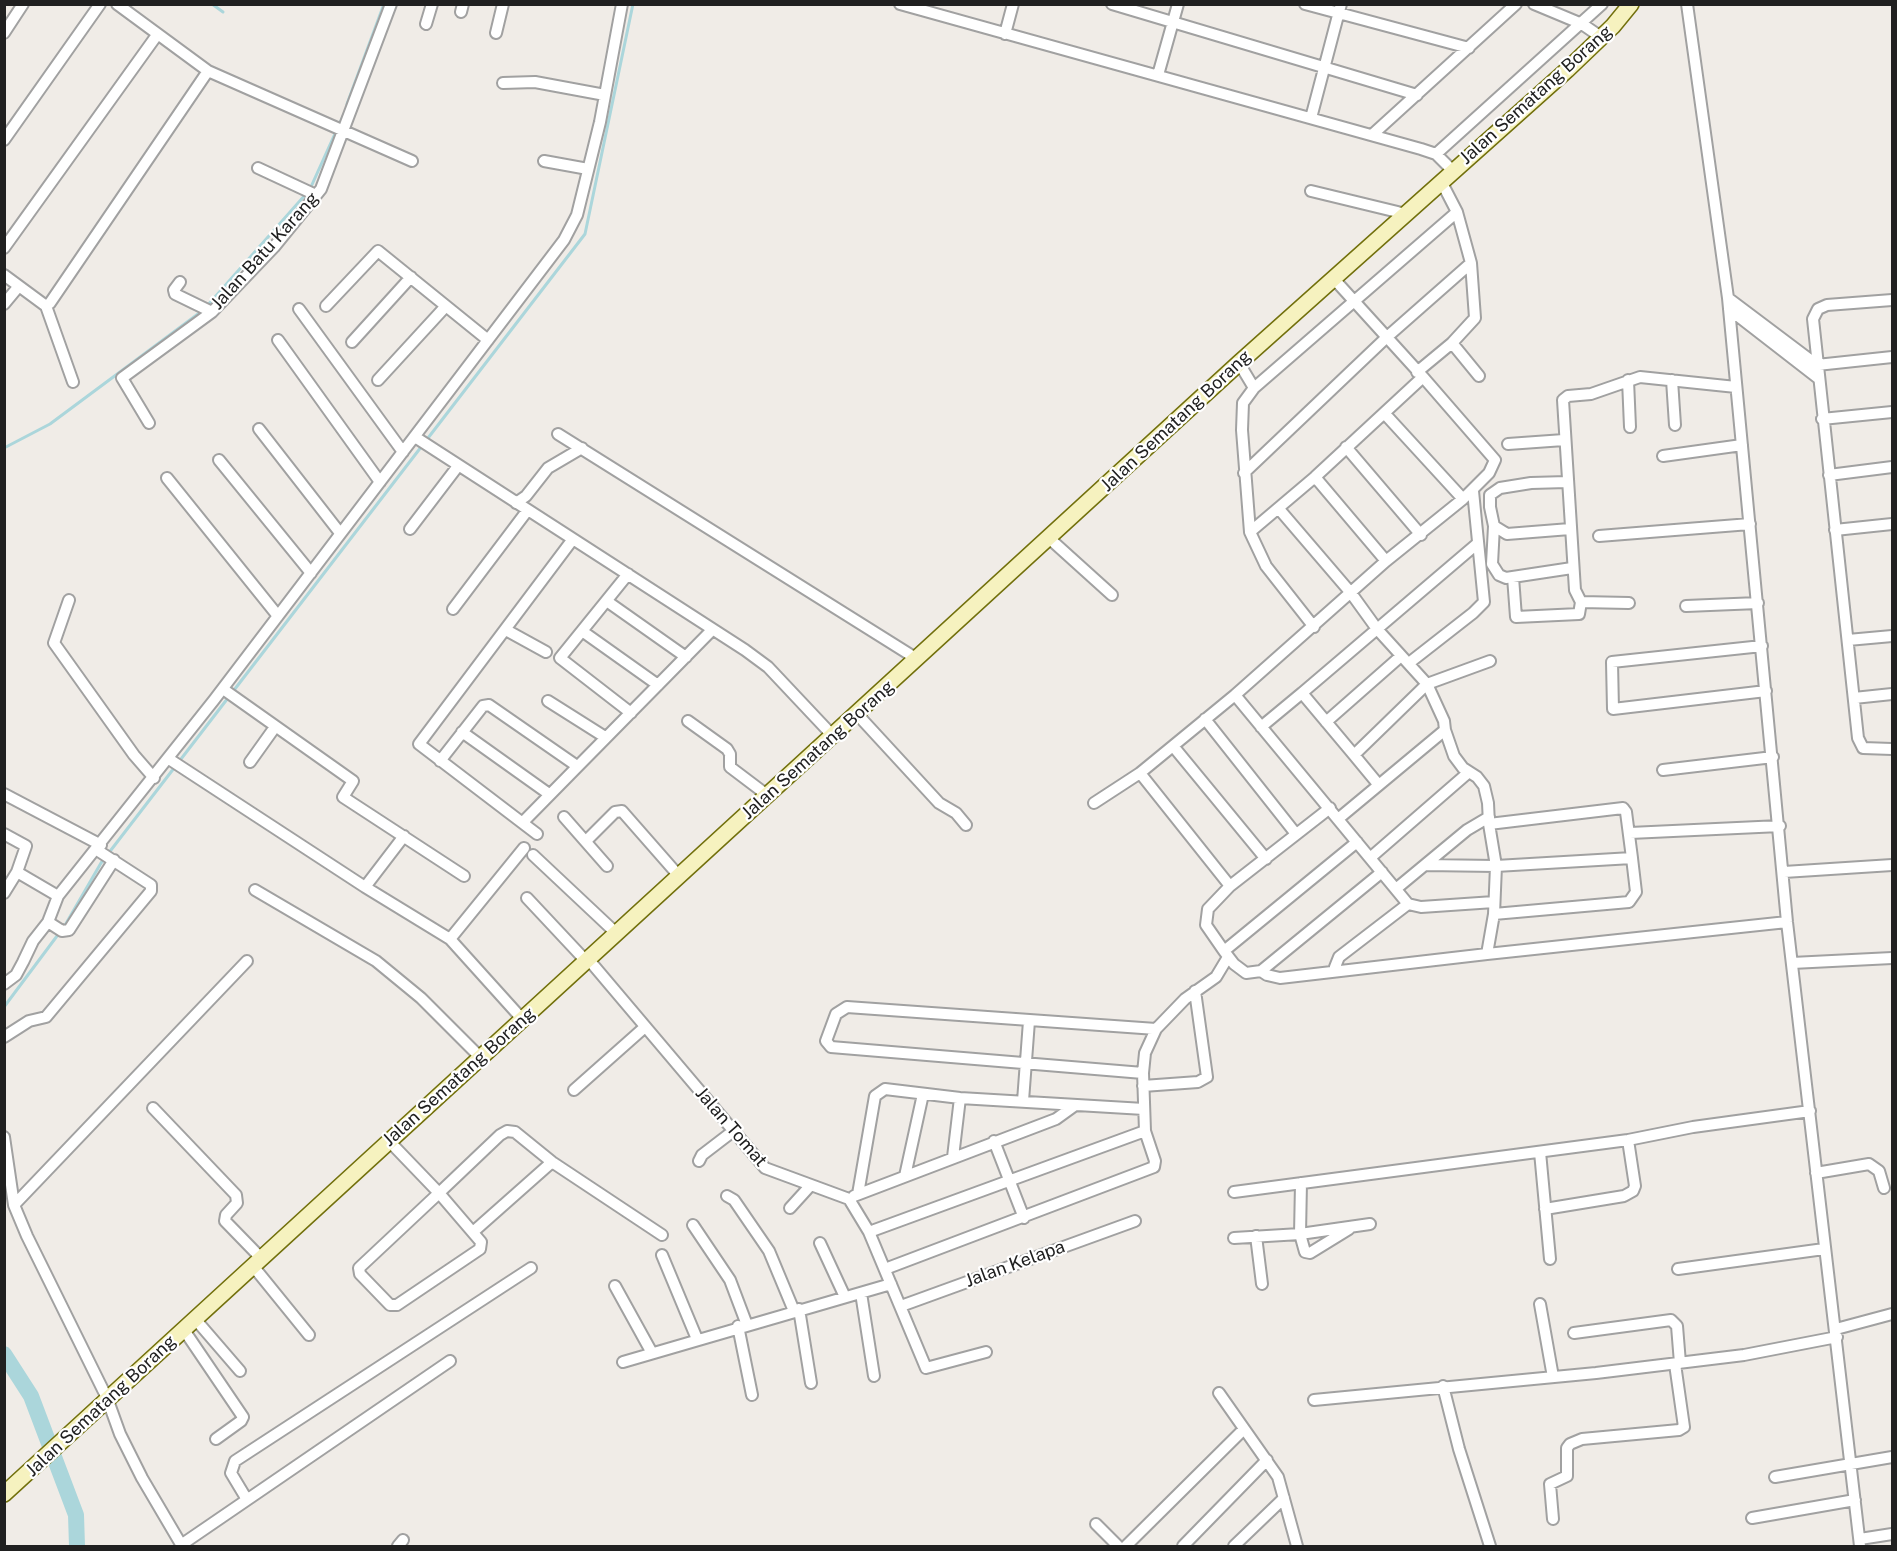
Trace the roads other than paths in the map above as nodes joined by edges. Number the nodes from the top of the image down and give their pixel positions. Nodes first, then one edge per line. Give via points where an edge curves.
1 (23, 4) edge
2 (100, 4) edge
3 (117, 4) edge
4 (391, 4) edge
5 (432, 4) edge
6 (503, 4) edge
7 (900, 4) edge
8 (1013, 4) edge
9 (1112, 4) edge
10 (1178, 4) edge
11 (1305, 4) edge
12 (1516, 4) edge
13 (1602, 4) edge
14 (1630, 4) edge
15 (1687, 4) edge
16 (621, 5) edge
17 (1538, 5) edge
18 (1340, 9) edge
19 (1173, 22) junction
20 (426, 24) dead end
21 (1582, 24) junction
22 (4, 33) edge
23 (496, 33) dead end
24 (1005, 34) junction
25 (157, 35) junction
26 (1601, 37) junction
27 (1469, 48) junction
28 (1323, 68) junction
29 (208, 71) junction
30 (1158, 75) junction
31 (503, 83) dead end
32 (605, 94) junction
33 (1417, 95) junction
34 (1311, 118) junction
35 (343, 130) junction
36 (1372, 135) junction
37 (4, 140) edge
38 (1436, 154) junction
39 (412, 161) dead end
40 (544, 161) dead end
41 (258, 168) dead end
42 (588, 169) junction
43 (1452, 171) junction
44 (1443, 185) junction
45 (1311, 191) dead end
46 (313, 192) junction
47 (1455, 207) junction
48 (1406, 214) junction
49 (4, 248) edge
50 (1471, 263) junction
51 (4, 275) edge
52 (411, 277) junction
53 (180, 282) dead end
54 (1336, 283) junction
55 (20, 286) junction
56 (1351, 300) junction
57 (1893, 300) edge
58 (1728, 303) junction
59 (4, 304) edge
60 (46, 306) junction
61 (326, 306) dead end
62 (446, 306) junction
63 (206, 309) junction
64 (299, 309) dead end
65 (1387, 337) junction
66 (278, 340) dead end
67 (488, 340) junction
68 (351, 342) dead end
69 (1452, 343) junction
70 (1893, 357) edge
71 (1816, 365) junction
72 (1242, 368) junction
73 (1420, 375) junction
74 (1479, 376) dead end
75 (1818, 378) junction
76 (378, 380) dead end
77 (1628, 380) junction
78 (1672, 380) junction
79 (73, 382) dead end
80 (1253, 386) junction
81 (1736, 387) junction
82 (1893, 412) edge
83 (1384, 414) junction
84 (1822, 419) junction
85 (149, 423) dead end
86 (1675, 425) dead end
87 (1629, 427) dead end
88 (259, 429) dead end
89 (558, 434) dead end
90 (1564, 440) junction
91 (421, 442) junction
92 (1508, 444) dead end
93 (1742, 446) junction
94 (1346, 447) junction
95 (582, 448) junction
96 (403, 453) junction
97 (1663, 456) dead end
98 (219, 460) dead end
99 (458, 466) junction
100 (1893, 467) edge
101 (1244, 473) junction
102 (1829, 475) junction
103 (1315, 477) junction
104 (167, 478) dead end
105 (380, 482) junction
106 (1567, 482) junction
107 (1473, 491) junction
108 (1464, 499) junction
109 (516, 504) junction
110 (1279, 509) junction
111 (527, 511) junction
112 (1750, 524) junction
113 (1893, 524) edge
114 (1494, 526) junction
115 (410, 529) dead end
116 (1570, 529) junction
117 (1835, 530) junction
118 (1250, 532) junction
119 (340, 533) junction
120 (1422, 535) junction
121 (1599, 536) dead end
122 (573, 539) junction
123 (1050, 539) junction
124 (1478, 543) junction
125 (1386, 561) junction
126 (1572, 568) junction
127 (310, 573) junction
128 (628, 574) junction
129 (1513, 577) junction
130 (1351, 593) junction
131 (1112, 595) dead end
132 (69, 600) dead end
133 (608, 602) junction
134 (1581, 602) junction
135 (1629, 603) dead end
136 (1758, 603) junction
137 (1686, 606) dead end
138 (453, 609) dead end
139 (278, 616) junction
140 (1314, 627) junction
141 (1377, 629) junction
142 (506, 630) junction
143 (712, 630) junction
144 (582, 631) junction
145 (1893, 636) edge
146 (1848, 640) junction
147 (1762, 646) junction
148 (546, 652) dead end
149 (686, 657) junction
150 (918, 659) junction
151 (1405, 659) junction
152 (1490, 661) dead end
153 (1427, 684) junction
154 (658, 685) junction
155 (226, 691) junction
156 (1766, 691) junction
157 (1302, 693) junction
158 (1893, 694) edge
159 (1235, 695) junction
160 (1854, 698) junction
161 (548, 701) dead end
162 (631, 713) junction
163 (1205, 719) junction
164 (688, 721) dead end
165 (864, 721) junction
166 (1326, 722) junction
167 (275, 727) junction
168 (1261, 727) junction
169 (1445, 730) junction
170 (462, 732) junction
171 (833, 736) junction
172 (605, 737) junction
173 (1173, 746) junction
174 (1893, 749) edge
175 (1354, 755) junction
176 (1773, 757) junction
177 (440, 761) junction
178 (250, 762) dead end
179 (175, 764) junction
180 (577, 766) junction
181 (1663, 770) dead end
182 (1469, 772) junction
183 (1140, 773) junction
184 (154, 778) junction
185 (1378, 784) junction
186 (4, 794) edge
187 (549, 794) junction
188 (767, 795) junction
189 (1094, 802) dead end
190 (1330, 808) junction
191 (564, 817) dead end
192 (1338, 819) junction
193 (1489, 820) junction
194 (523, 822) junction
195 (966, 825) dead end
196 (1780, 826) junction
197 (1630, 833) junction
198 (4, 834) edge
199 (537, 834) dead end
200 (1296, 834) junction
201 (404, 836) junction
202 (586, 840) junction
203 (1357, 842) junction
204 (105, 853) junction
205 (1370, 858) junction
206 (1632, 858) junction
207 (1266, 859) junction
208 (1425, 865) junction
209 (607, 866) dead end
210 (1496, 866) junction
211 (1893, 866) edge
212 (17, 872) junction
213 (1382, 872) junction
214 (1784, 872) junction
215 (464, 876) dead end
216 (679, 876) junction
217 (1230, 886) junction
218 (365, 887) junction
219 (1397, 888) junction
220 (255, 890) dead end
221 (4, 892) edge
222 (58, 896) junction
223 (527, 898) dead end
224 (1494, 902) junction
225 (1408, 904) junction
226 (1494, 915) junction
227 (1788, 922) junction
228 (54, 926) junction
229 (616, 933) junction
230 (450, 939) junction
231 (1226, 954) junction
232 (1486, 954) junction
233 (1893, 957) edge
234 (587, 960) junction
235 (247, 961) dead end
236 (1792, 963) junction
237 (1261, 970) junction
238 (1337, 971) junction
239 (4, 984) edge
240 (1195, 991) junction
241 (523, 1020) junction
242 (1029, 1021) junction
243 (645, 1027) junction
244 (1156, 1029) junction
245 (4, 1037) edge
246 (480, 1057) junction
247 (1028, 1064) junction
248 (1143, 1073) junction
249 (1143, 1086) junction
250 (574, 1090) dead end
251 (923, 1094) junction
252 (960, 1098) junction
253 (1023, 1101) junction
254 (1074, 1106) junction
255 (153, 1108) dead end
256 (1144, 1109) junction
257 (1810, 1111) junction
258 (1145, 1131) junction
259 (732, 1132) junction
260 (4, 1137) edge
261 (1628, 1140) junction
262 (389, 1141) junction
263 (994, 1141) junction
264 (1540, 1152) junction
265 (953, 1157) junction
266 (699, 1161) dead end
267 (552, 1162) junction
268 (1816, 1173) junction
269 (905, 1176) junction
270 (1007, 1179) junction
271 (1301, 1183) junction
272 (810, 1186) junction
273 (1884, 1188) dead end
274 (1234, 1192) dead end
275 (439, 1193) junction
276 (727, 1196) dead end
277 (854, 1196) junction
278 (14, 1204) junction
279 (790, 1208) dead end
280 (1545, 1209) junction
281 (1024, 1218) junction
282 (1132, 1222) dead end
283 (1370, 1224) dead end
284 (693, 1225) dead end
285 (1352, 1228) junction
286 (473, 1232) junction
287 (869, 1232) junction
288 (1300, 1234) junction
289 (662, 1235) dead end
290 (1256, 1236) junction
291 (1234, 1238) dead end
292 (820, 1243) dead end
293 (1824, 1249) junction
294 (662, 1255) dead end
295 (1550, 1259) dead end
296 (257, 1262) junction
297 (531, 1268) dead end
298 (885, 1269) junction
299 (1678, 1269) dead end
300 (891, 1284) junction
301 (1262, 1284) dead end
302 (615, 1286) dead end
303 (861, 1293) junction
304 (845, 1297) junction
305 (1540, 1304) dead end
306 (901, 1306) junction
307 (797, 1310) junction
308 (1893, 1314) edge
309 (190, 1325) junction
310 (742, 1326) junction
311 (1574, 1333) dead end
312 (1837, 1333) junction
313 (309, 1335) dead end
314 (697, 1339) junction
315 (986, 1352) dead end
316 (652, 1353) junction
317 (450, 1361) dead end
318 (623, 1362) dead end
319 (1678, 1363) junction
320 (240, 1371) dead end
321 (874, 1376) dead end
322 (1553, 1377) junction
323 (811, 1383) dead end
324 (1443, 1386) junction
325 (1219, 1393) dead end
326 (752, 1395) dead end
327 (107, 1398) junction
328 (1314, 1400) dead end
329 (1244, 1429) junction
330 (216, 1439) dead end
331 (1893, 1457) edge
332 (1267, 1460) junction
333 (1850, 1465) junction
334 (1775, 1477) dead end
335 (5, 1493) edge
336 (246, 1498) junction
337 (1284, 1498) junction
338 (1855, 1500) junction
339 (1752, 1518) dead end
340 (1553, 1519) dead end
341 (1096, 1524) dead end
342 (1893, 1534) edge
343 (1860, 1543) edge
344 (1294, 1545) edge
345 (182, 1546) edge
346 (1118, 1546) edge
347 (1126, 1546) edge
348 (1183, 1546) edge
349 (1234, 1546) edge
350 (1490, 1546) edge

1 - 22 street
2 - 37 street
3 - 25 street
4 - 35 street, Jalan Batu Karang
5 - 20 street
6 - 23 street
7 - 24 street
8 - 24 street
9 - 19 street
10 - 19 street
11 - 18 street
12 - 27 street
13 - 21 street
14 - 26 street, Jalan Sematang Borang
15 - 58 street
16 - 32 street
17 - 21 street
18 - 27 street
18 - 28 street
19 - 28 street
19 - 30 street
21 - 26 street
21 - 38 street
24 - 30 street
25 - 29 street
25 - 49 street
26 - 43 street, Jalan Sematang Borang
27 - 33 street
28 - 33 street
28 - 34 street
29 - 35 street
29 - 60 street
30 - 34 street
31 - 32 street via 535,82
32 - 42 street
33 - 36 street
34 - 36 street
35 - 39 street
35 - 46 street, Jalan Batu Karang
36 - 38 street
38 - 43 street
40 - 42 street
41 - 46 street
42 - 67 street via 577,215 564,240
43 - 44 street, Jalan Sematang Borang
44 - 47 street
44 - 48 street, Jalan Sematang Borang
45 - 48 street
46 - 63 street, Jalan Batu Karang via 274,247
47 - 50 street
47 - 56 street
48 - 54 street, Jalan Sematang Borang
50 - 65 street
50 - 69 street via 1475,318
51 - 55 street
52 - 61 street via 378,251
52 - 62 street
52 - 68 street
53 - 63 street via 174,292
54 - 56 street
54 - 72 street, Jalan Sematang Borang
55 - 59 street
55 - 60 street
56 - 65 street
56 - 80 street
57 - 71 street via 1822,306 1813,319
58 - 71 street
58 - 75 street
58 - 81 street
60 - 79 street
62 - 67 street
62 - 76 street
63 - 85 street, Jalan Batu Karang via 194,328 123,376
64 - 96 street
65 - 73 street
65 - 101 street
66 - 105 street
67 - 91 street
69 - 73 street
69 - 74 street
70 - 71 street
71 - 75 street
72 - 80 street
72 - 123 street, Jalan Sematang Borang
73 - 83 street
73 - 107 street via 1495,460
75 - 84 street
77 - 78 street
77 - 87 street
77 - 90 street via 1563,400
78 - 81 street
78 - 86 street
80 - 101 street via 1242,406
81 - 93 street
82 - 84 street
83 - 94 street
83 - 108 street
84 - 102 street
88 - 119 street
89 - 95 street
90 - 92 street
90 - 106 street
91 - 96 street
91 - 99 street
93 - 97 street
93 - 112 street
94 - 103 street
94 - 120 street
95 - 109 street via 548,468
95 - 150 street
96 - 105 street
98 - 127 street
99 - 109 street
99 - 115 street
100 - 102 street
101 - 118 street
102 - 117 street
103 - 110 street
103 - 125 street
104 - 139 street
105 - 119 street
106 - 114 street via 1531,483 1493,491 1490,507
106 - 116 street
107 - 108 street
107 - 124 street
108 - 120 street
109 - 111 street
110 - 118 street
110 - 130 street
111 - 122 street
111 - 138 street
112 - 121 street
112 - 136 street
113 - 117 street
114 - 116 street via 1507,534
114 - 129 street via 1493,569 1499,575
116 - 126 street
117 - 146 street
118 - 140 street via 1266,566
119 - 127 street
120 - 125 street
122 - 128 street
122 - 142 street
123 - 131 street
123 - 150 street, Jalan Sematang Borang
124 - 141 street
124 - 151 street via 1484,602
125 - 130 street
126 - 129 street
126 - 134 street
127 - 139 street
128 - 133 street
128 - 143 street
129 - 134 street via 1516,617 1579,614
130 - 140 street
130 - 141 street
132 - 184 street via 54,643
133 - 144 street
133 - 149 street
134 - 135 street
136 - 137 street
136 - 147 street
139 - 155 street
140 - 159 street
141 - 151 street
141 - 157 street
142 - 148 street
142 - 177 street via 419,744
143 - 149 street
143 - 171 street via 768,667
144 - 154 street
144 - 162 street via 561,660
145 - 146 street
146 - 160 street
147 - 156 street
147 - 156 street via 1612,662 1613,709
149 - 154 street
150 - 165 street, Jalan Sematang Borang
151 - 153 street
151 - 166 street
152 - 153 street
153 - 169 street
153 - 175 street
154 - 162 street
155 - 167 street
155 - 179 street
156 - 176 street
157 - 166 street
157 - 168 street
158 - 160 street
159 - 163 street
159 - 168 street
160 - 174 street via 1858,738 1863,748
161 - 172 street
162 - 172 street
163 - 173 street
163 - 200 street
164 - 188 street via 728,749 730,767
165 - 171 street, Jalan Sematang Borang
165 - 195 street via 939,803
166 - 175 street
167 - 178 street
167 - 201 street via 353,782 343,797
168 - 190 street
169 - 182 street via 1454,756
169 - 185 street
170 - 177 street
170 - 180 street via 483,706 489,705
170 - 187 street
171 - 188 street, Jalan Sematang Borang
172 - 180 street
173 - 183 street
173 - 207 street
175 - 185 street
176 - 181 street
176 - 196 street
177 - 194 street
179 - 184 street
179 - 218 street
180 - 187 street
182 - 193 street via 1484,786
182 - 205 street
183 - 189 street
183 - 217 street
184 - 204 street
185 - 192 street
186 - 204 street
187 - 194 street
188 - 216 street, Jalan Sematang Borang
190 - 192 street
190 - 200 street
191 - 202 street
192 - 203 street
193 - 197 street via 1618,807 1626,812
193 - 208 street via 1467,830
193 - 210 street
194 - 199 street
196 - 197 street
196 - 214 street
197 - 206 street
198 - 212 street via 26,846
200 - 207 street
201 - 215 street
201 - 218 street
202 - 209 street
202 - 216 street via 615,812 622,811
203 - 205 street
203 - 231 street
204 - 222 street
204 - 228 street via 70,929
204 - 245 street via 151,885 151,891 46,1017 28,1021
205 - 213 street
206 - 210 street
206 - 226 street via 1636,892 1629,902
207 - 217 street
208 - 210 street
208 - 219 street
210 - 224 street
211 - 214 street
212 - 221 street
212 - 222 street
213 - 219 street
213 - 237 street
214 - 227 street
216 - 229 street, Jalan Sematang Borang
217 - 231 street via 1205,914 1206,925
218 - 230 street
219 - 225 street
220 - 246 street via 376,961 421,998
222 - 228 street
223 - 234 street, Jalan Tomat
224 - 225 street via 1421,907
224 - 226 street
225 - 238 street via 1339,957
226 - 232 street
227 - 232 street
227 - 236 street
228 - 239 street via 33,941 16,975
229 - 230 street via 529,851
229 - 234 street, Jalan Sematang Borang
230 - 241 street
231 - 237 street via 1246,973
231 - 240 street via 1216,977
232 - 238 street
233 - 236 street
234 - 241 street, Jalan Sematang Borang
234 - 243 street, Jalan Tomat
235 - 278 street
236 - 257 street
237 - 238 street via 1280,978
240 - 244 street
240 - 249 street via 1207,1077 1198,1082
241 - 246 street, Jalan Sematang Borang
242 - 244 street
242 - 247 street
242 - 247 street via 847,1007 836,1014 826,1041 831,1047
243 - 250 street
243 - 259 street, Jalan Tomat
244 - 248 street via 1145,1053
246 - 262 street, Jalan Sematang Borang
247 - 248 street
247 - 253 street
248 - 249 street
249 - 256 street
251 - 252 street
251 - 269 street
251 - 277 street via 885,1089 875,1096
252 - 253 street
252 - 265 street
253 - 254 street
254 - 256 street
254 - 263 street via 1065,1115
255 - 296 street via 237,1195 237,1203 225,1221
256 - 258 street
257 - 261 street
257 - 268 street
258 - 270 street
258 - 281 street via 1155,1161 1151,1169
259 - 266 street
259 - 272 street, Jalan Tomat via 765,1168
260 - 278 street
261 - 264 street
261 - 280 street via 1633,1191 1624,1196
262 - 275 street
262 - 296 street, Jalan Sematang Borang
263 - 265 street
263 - 270 street
264 - 271 street
264 - 280 street
265 - 269 street
267 - 275 street via 515,1132 507,1131
267 - 286 street
267 - 289 street
268 - 273 street via 1869,1164 1878,1171
268 - 293 street
269 - 277 street
270 - 281 street
270 - 287 street
271 - 274 street
271 - 288 street
272 - 277 street, Jalan Tomat
272 - 279 street
275 - 286 street
275 - 286 street via 359,1268 360,1274 390,1305 398,1305 478,1251 481,1242
276 - 307 street via 734,1200 769,1251
277 - 287 street
278 - 327 street
280 - 295 street
281 - 298 street
282 - 306 street, Jalan Kelapa
283 - 285 street
284 - 310 street via 730,1280
285 - 288 street
285 - 288 street via 1310,1253 1304,1251
287 - 298 street
288 - 290 street
290 - 291 street
290 - 301 street
292 - 304 street
293 - 299 street
293 - 312 street
294 - 314 street
296 - 309 street, Jalan Sematang Borang
296 - 313 street
297 - 336 street via 235,1461 231,1473
298 - 300 street
300 - 303 street
300 - 306 street
302 - 316 street
303 - 304 street
303 - 321 street
304 - 307 street
305 - 322 street
306 - 315 street via 926,1368
307 - 310 street
307 - 323 street
308 - 312 street
309 - 320 street
309 - 327 street, Jalan Sematang Borang
309 - 330 street via 243,1417
310 - 314 street
310 - 326 street
311 - 319 street via 1671,1320 1677,1326
312 - 319 street via 1744,1355
312 - 333 street
314 - 316 street
316 - 318 street
317 - 336 street
319 - 322 street
319 - 340 street via 1684,1427 1582,1439 1570,1444 1567,1476 1550,1484
322 - 324 street
324 - 328 street
324 - 350 street
325 - 329 street
327 - 335 street, Jalan Sematang Borang
327 - 345 street via 142,1478
329 - 332 street
329 - 347 street
331 - 333 street
332 - 337 street
332 - 348 street
333 - 334 street
333 - 338 street
336 - 345 street
337 - 344 street
337 - 349 street
338 - 339 street
338 - 343 street
341 - 346 street
342 - 343 street

